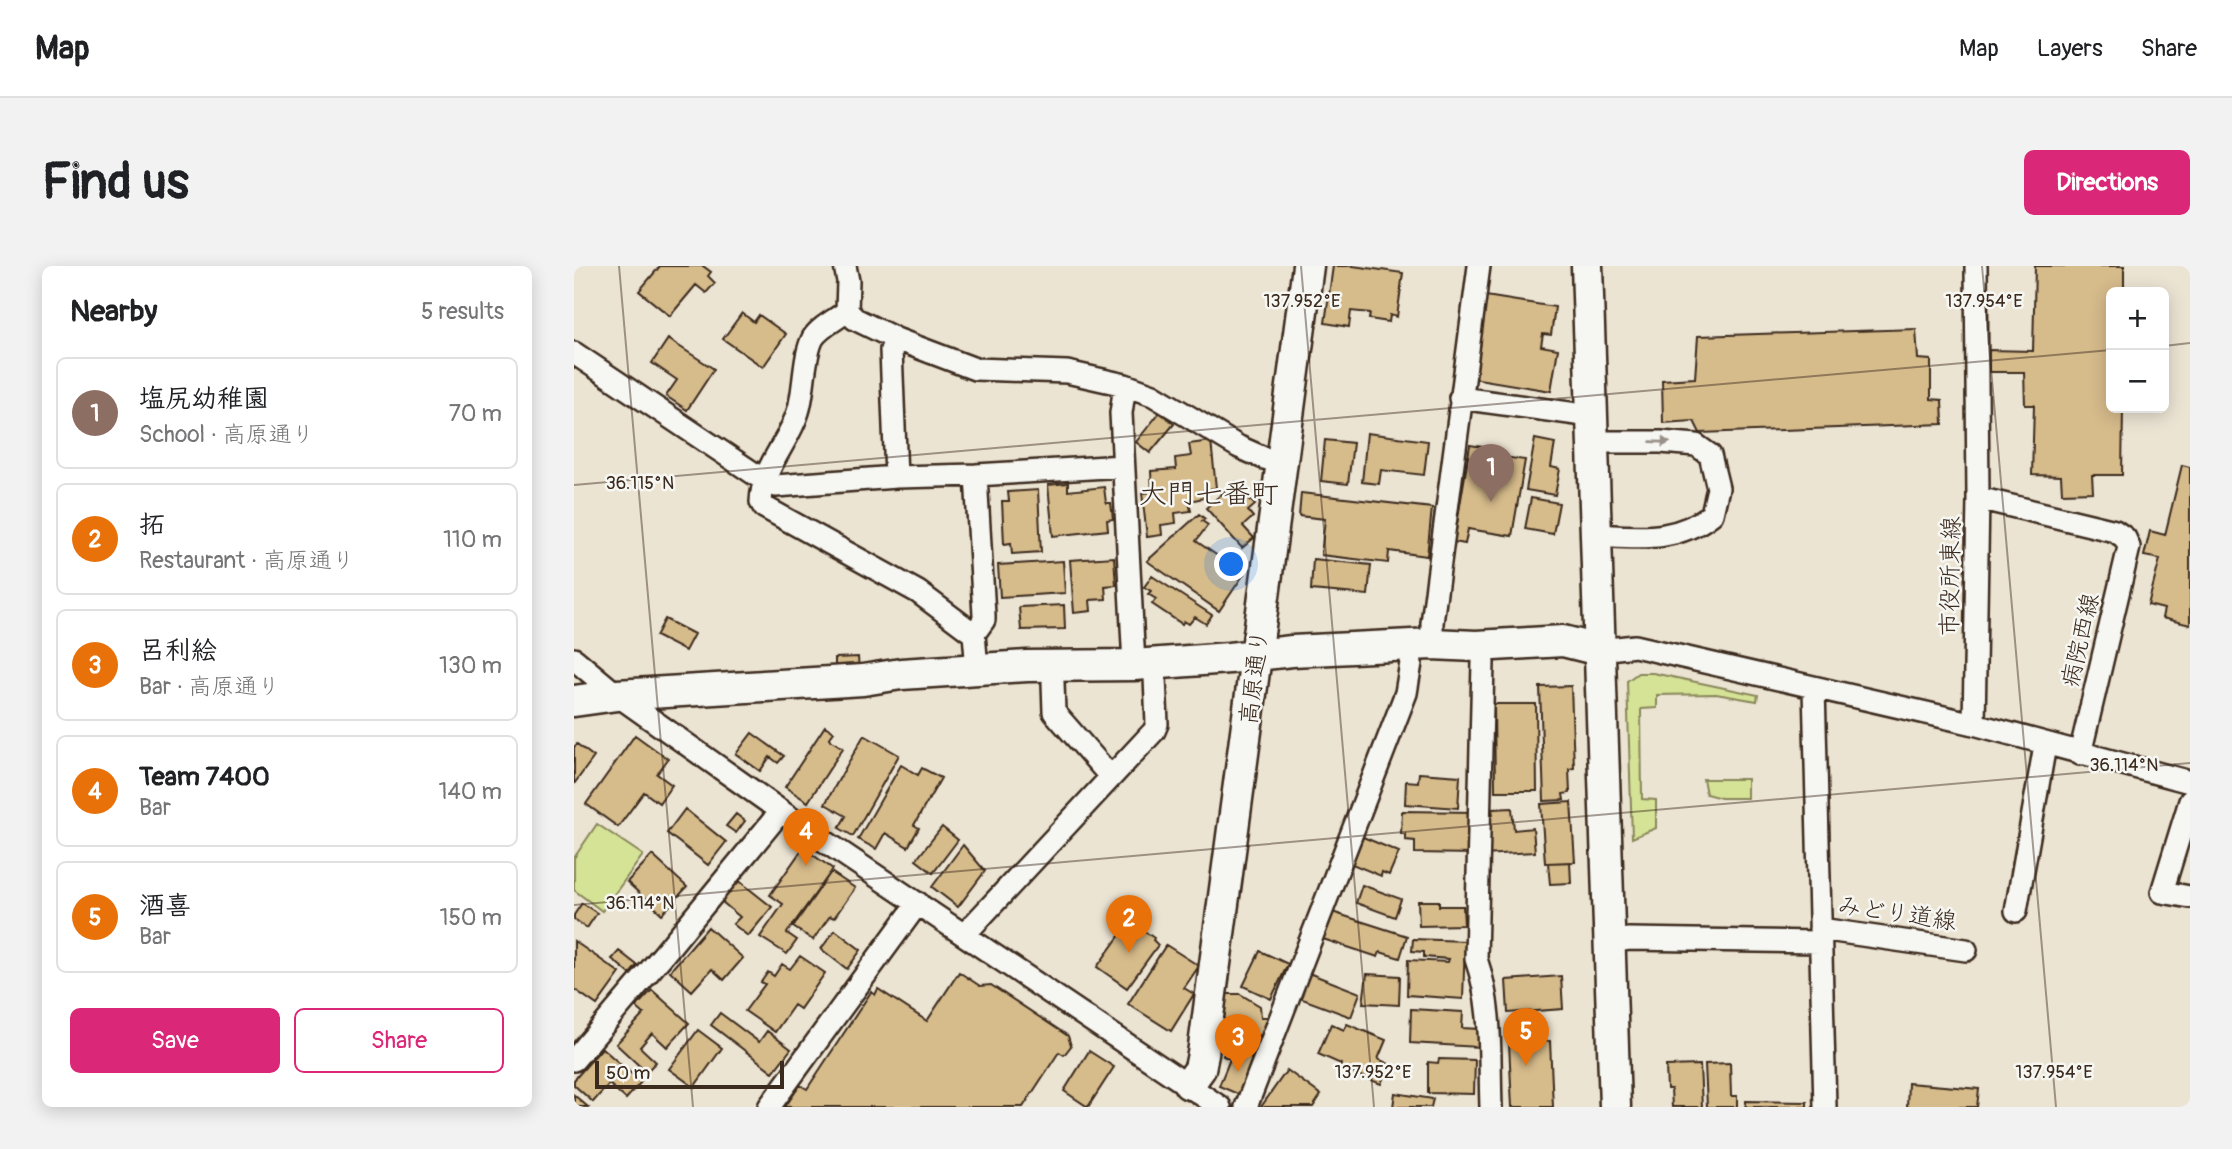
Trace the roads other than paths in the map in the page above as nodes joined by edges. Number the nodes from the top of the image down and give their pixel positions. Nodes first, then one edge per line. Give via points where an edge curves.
1 (845, 266) edge
2 (1308, 266) edge
3 (1479, 266) edge
4 (1587, 266) edge
5 (1976, 266) edge
6 (847, 311) junction
7 (895, 339) junction
8 (574, 353) edge
9 (1125, 385) junction
10 (1460, 398) junction
11 (1592, 429) junction
12 (1281, 462) junction
13 (1123, 467) junction
14 (976, 475) junction
15 (896, 477) junction
16 (765, 481) junction
17 (1978, 498) junction
18 (1595, 535) junction
19 (2125, 538) joint
20 (974, 634) junction
21 (1599, 650) junction
22 (1422, 653) junction
23 (574, 659) edge
24 (1255, 662) junction
25 (1483, 662) junction
26 (976, 669) junction
27 (1144, 671) junction
28 (863, 680) junction
29 (1053, 682) junction
30 (1814, 688) junction
31 (574, 692) edge
32 (617, 695) junction
33 (574, 701) edge
34 (1974, 724) junction
35 (2045, 745) junction
36 (2080, 754) junction
37 (1110, 776) junction
38 (2190, 782) edge
39 (2190, 802) edge
40 (781, 811) junction
41 (2190, 897) edge
42 (918, 903) junction
43 (2016, 911) dead end
44 (964, 935) junction
45 (1820, 935) junction
46 (1609, 942) junction
47 (1966, 950) dead end
48 (574, 1060) edge
49 (1189, 1084) junction
50 (769, 1107) edge
51 (1220, 1107) edge
52 (1246, 1107) edge
53 (1491, 1107) edge
54 (1615, 1107) edge
55 (1825, 1107) edge

1 - 6 street
2 - 12 street, 高原通り
3 - 10 street
4 - 11 street
5 - 17 street
6 - 7 street
6 - 16 street via 815,334 798,413
7 - 9 street via 975,369 1059,372
7 - 15 street via 891,349
8 - 16 street
9 - 12 street via 1153,396 1239,447
9 - 13 street
10 - 11 street
10 - 22 street via 1432,622
11 - 18 street
11 -> 18 street via 1696,444 1710,455 1718,488 1712,514 1696,527 1656,538
12 - 24 street, 高原通り
13 - 14 street
13 - 27 street
14 - 15 street
14 - 20 street via 984,620
15 - 16 street via 782,486
16 - 20 street via 764,507 918,592
17 - 19 street, 市役所東線 via 2115,531
17 - 34 street, 市役所東線
18 - 21 street
19 - 36 street, 病院西線 via 2129,547
20 - 26 street
21 - 22 street via 1563,641
21 - 25 street
21 - 30 street via 1635,646
21 - 46 street
22 - 24 street
22 - 25 street
22 - 52 street
23 - 32 street
24 - 27 street
24 - 49 street, 高原通り via 1203,1054 1200,1069
25 - 53 street via 1476,959 1488,1007
26 - 27 street
26 - 28 street
27 - 29 street
27 - 37 street via 1157,724
28 - 29 street via 902,685
28 - 32 street
29 - 37 street via 1054,712
30 - 34 street
30 - 45 street
31 - 32 street
32 - 33 street
32 - 40 street
34 - 35 street
35 - 36 street
35 - 43 street
36 - 38 street
37 - 44 street
39 - 41 street via 2162,892
40 - 42 street
40 - 48 street
42 - 44 street
42 - 50 street
44 - 49 street
45 - 46 street, みどり道線
45 - 47 street, みどり道線
45 - 55 street
46 - 54 street
49 - 51 street

